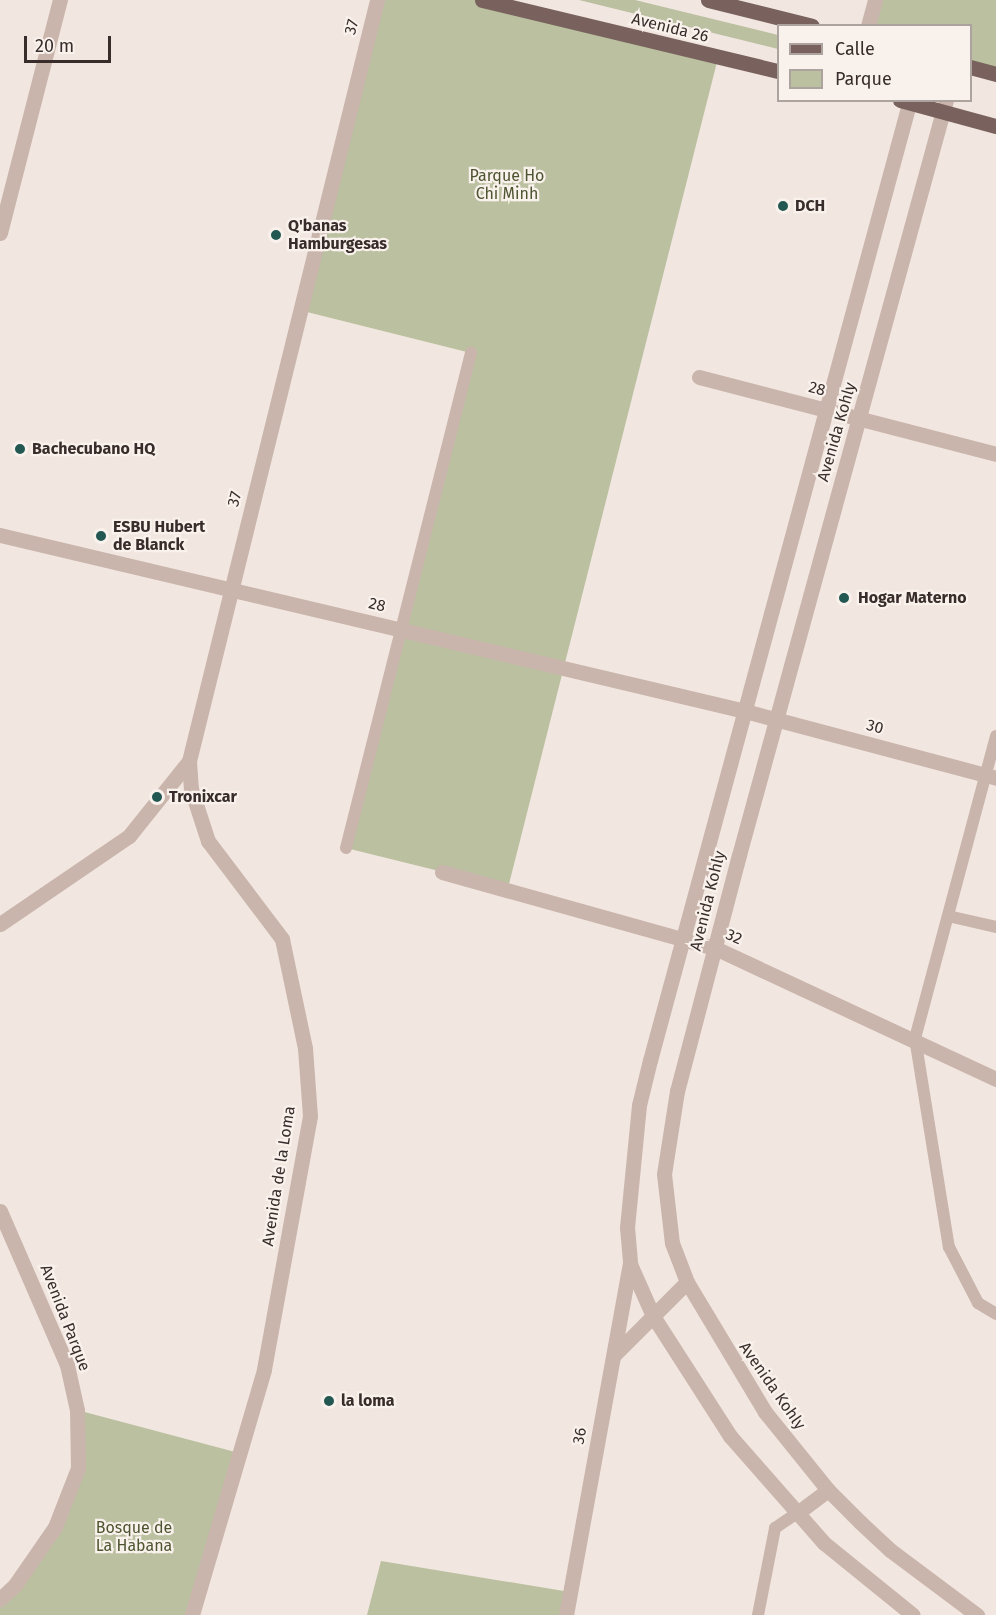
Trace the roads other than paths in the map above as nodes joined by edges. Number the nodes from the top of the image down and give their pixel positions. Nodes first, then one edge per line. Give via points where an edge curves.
1 (60, 0) edge
2 (377, 0) edge
3 (482, 0) edge
4 (708, 0) edge
5 (875, 0) edge
6 (804, 24) edge
7 (869, 24) edge
8 (972, 68) edge
9 (777, 71) edge
10 (996, 74) edge
11 (907, 102) edge
12 (913, 102) edge
13 (945, 107) edge
14 (996, 126) edge
15 (0, 233) edge
16 (471, 353) dead end
17 (699, 377) dead end
18 (826, 410) junction
19 (860, 418) junction
20 (996, 454) edge
21 (0, 535) edge
22 (232, 588) junction
23 (401, 629) junction
24 (745, 711) junction
25 (775, 719) junction
26 (996, 736) edge
27 (189, 760) junction
28 (991, 776) edge
29 (346, 849) dead end
30 (442, 872) dead end
31 (948, 916) junction
32 (0, 924) edge
33 (996, 927) edge
34 (683, 939) junction
35 (715, 948) junction
36 (915, 1038) junction
37 (996, 1079) edge
38 (0, 1211) edge
39 (630, 1264) junction
40 (687, 1282) junction
41 (996, 1314) edge
42 (654, 1316) junction
43 (614, 1355) junction
44 (828, 1490) junction
45 (796, 1514) junction
46 (0, 1599) edge
47 (192, 1615) edge
48 (566, 1615) edge
49 (758, 1615) edge
50 (913, 1615) edge
51 (977, 1615) edge

1 - 15 street
2 - 22 street, 37
3 - 9 main road, Avenida 26
4 - 6 main road
5 - 7 street
8 - 10 main road
11 - 18 street, Avenida Kohly
12 - 13 main road
13 - 14 main road
13 - 19 street, Avenida Kohly
16 - 23 lane
17 - 18 street, 28
18 - 19 street, 28
18 - 24 street, Avenida Kohly
19 - 20 street, 28
19 - 25 street, Avenida Kohly
21 - 22 street, 28
22 - 23 street, 28
22 - 27 street, 37
23 - 24 street, 28
23 - 29 lane
24 - 25 street, 30
24 - 34 street, Avenida Kohly
25 - 28 street, 30
25 - 35 street, Avenida Kohly
26 - 28 lane
27 - 32 street, 37 via 129,836
27 - 47 street, Avenida de la Loma via 191,789 208,841 282,939 305,1048 310,1116 264,1370
28 - 31 lane
30 - 34 street, 32
31 - 33 lane
31 - 36 lane
34 - 35 street, 32
34 - 39 street, Avenida Kohly via 639,1105 627,1227
35 - 36 street, 32
35 - 40 street, Avenida Kohly via 677,1091 664,1174 672,1243
36 - 37 street, 32
36 - 41 lane via 949,1247 978,1303
38 - 46 street, Avenida Parque via 67,1365 77,1410 78,1468 55,1527 15,1586
39 - 42 street, Avenida Kohly
39 - 43 street, 36
40 - 42 street
40 - 44 street, Avenida Kohly via 765,1412
42 - 43 street
42 - 45 street, Avenida Kohly via 730,1436
43 - 48 street, 36
44 - 45 street
44 - 51 street, Avenida Kohly via 890,1550
45 - 49 lane via 775,1528
45 - 50 street, Avenida Kohly via 857,1571

